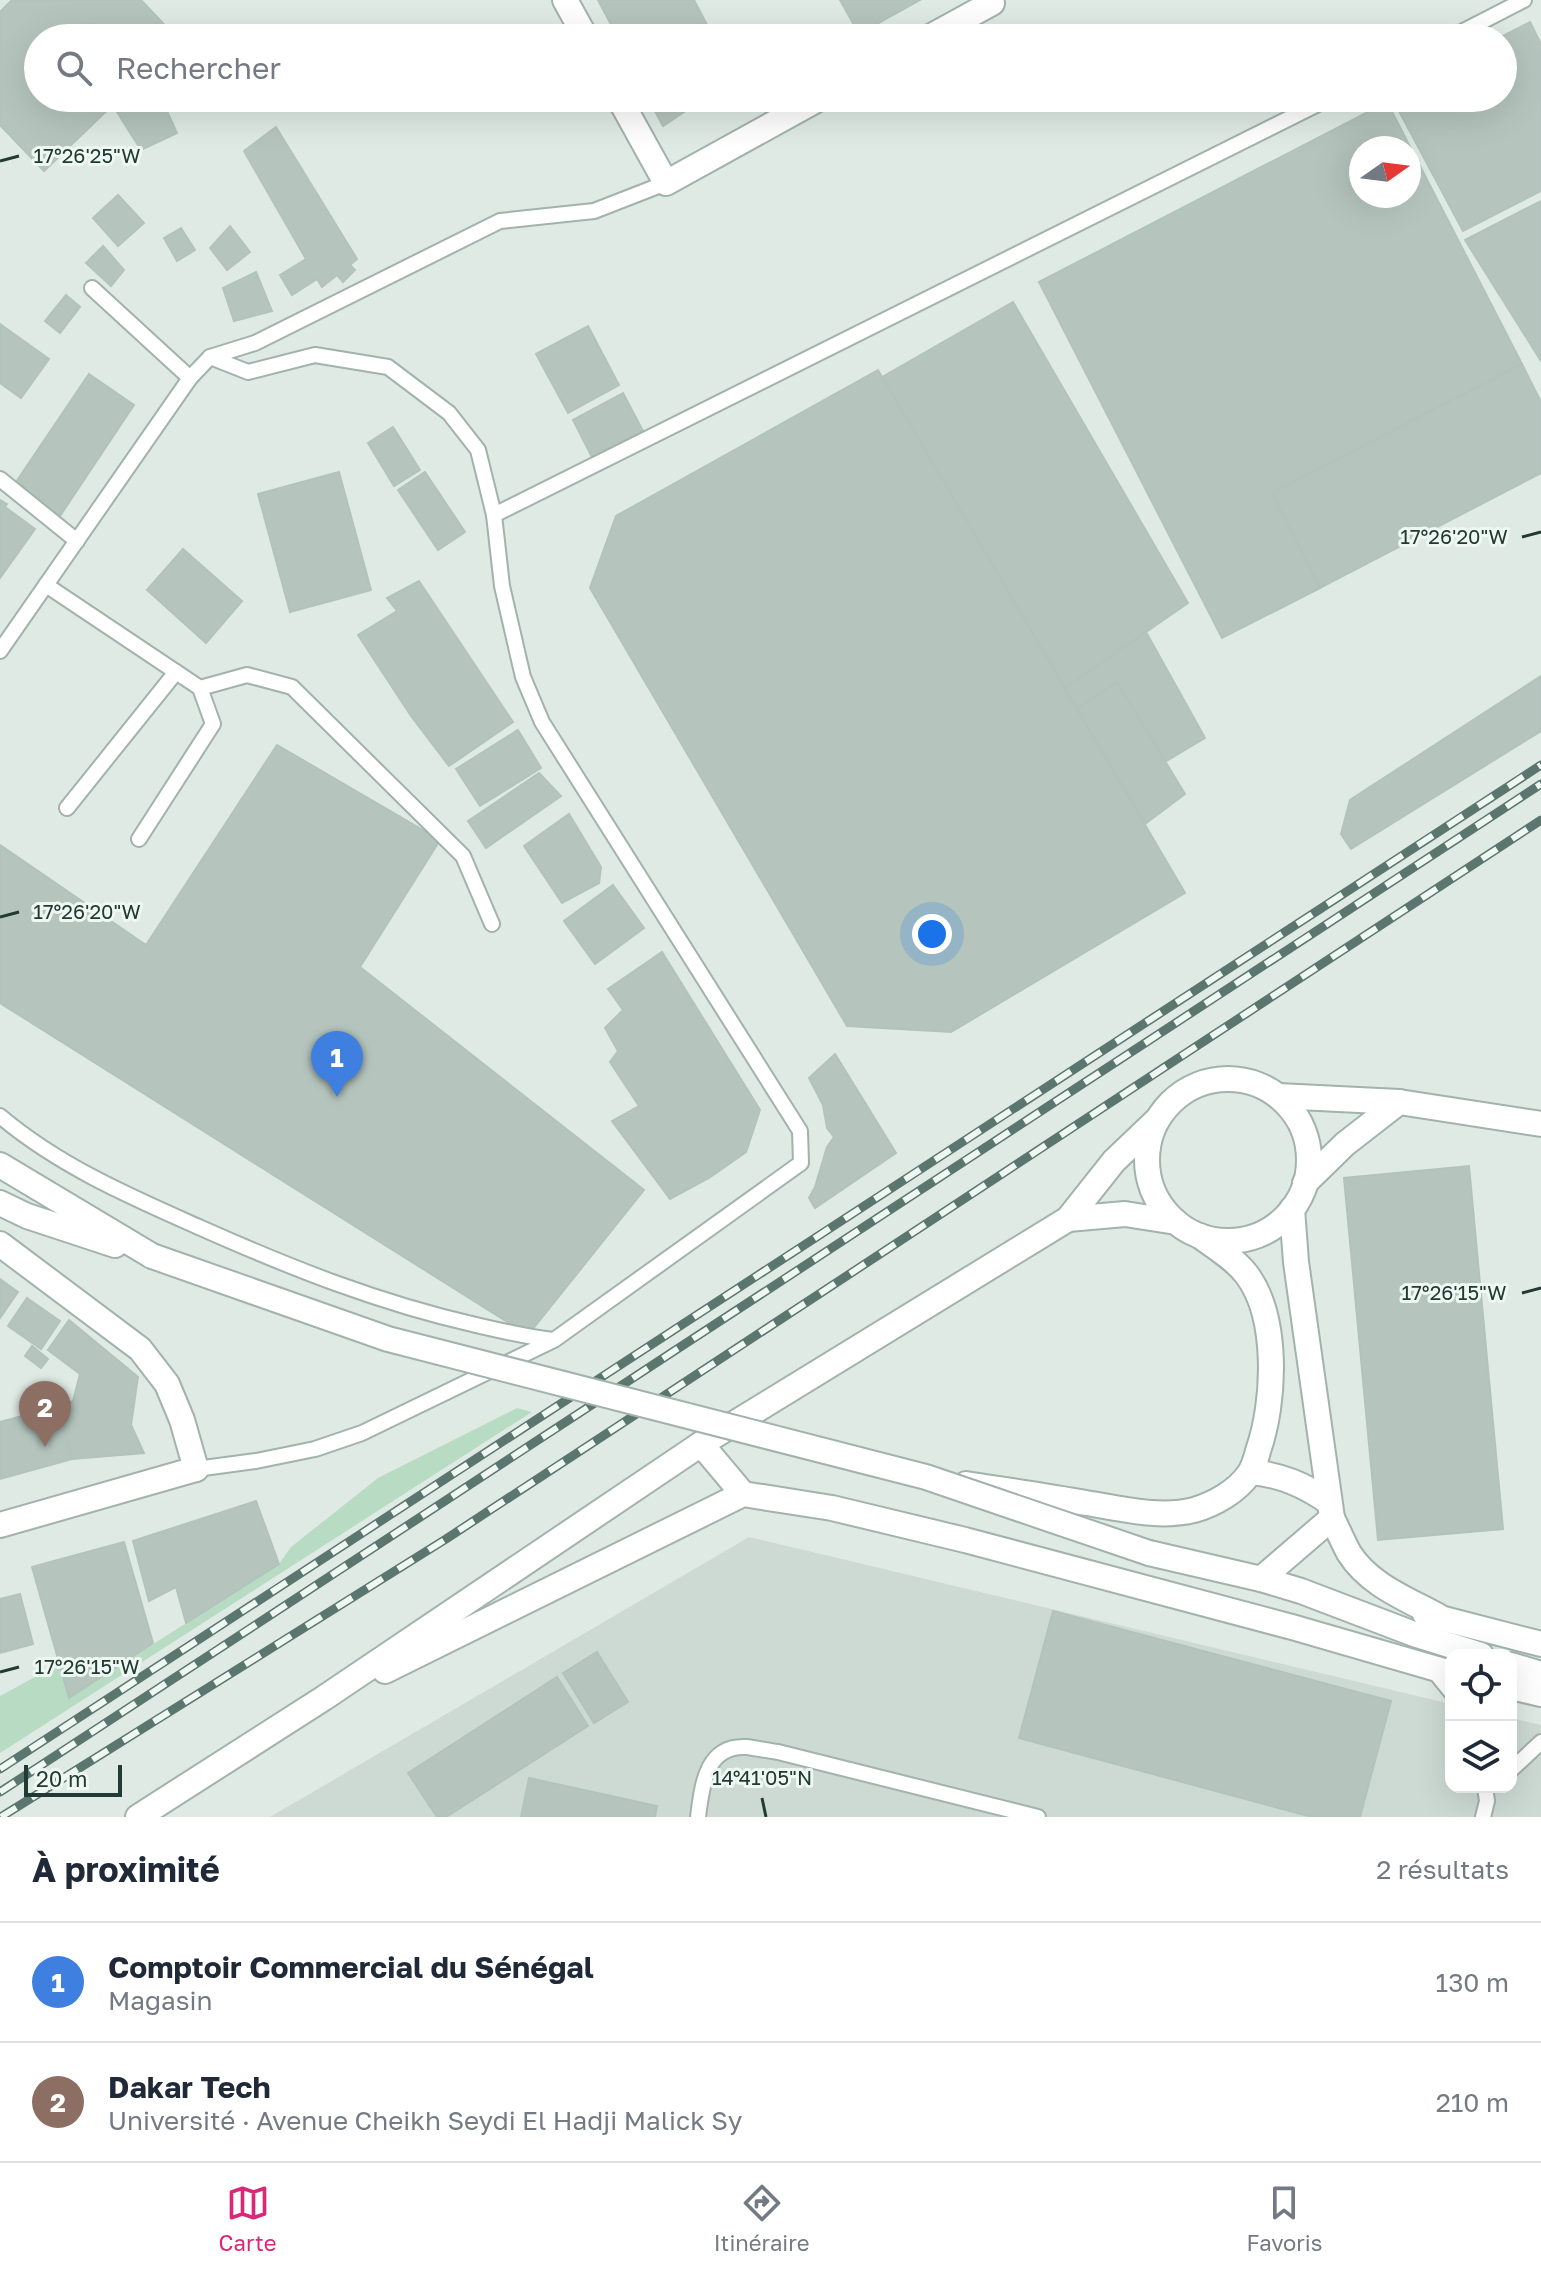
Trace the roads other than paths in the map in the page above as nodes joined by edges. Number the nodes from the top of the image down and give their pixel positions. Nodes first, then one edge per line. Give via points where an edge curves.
1 (565, 0) edge
2 (990, 0) edge
3 (1524, 0) edge
4 (1496, 6) edge
5 (578, 24) edge
6 (954, 24) edge
7 (1470, 24) edge
8 (627, 112) edge
9 (795, 112) edge
10 (1302, 112) edge
11 (666, 183) junction
12 (92, 288) dead end
13 (210, 357) junction
14 (190, 378) junction
15 (0, 479) edge
16 (494, 515) junction
17 (77, 541) junction
18 (46, 585) junction
19 (0, 651) edge
20 (176, 672) junction
21 (200, 688) junction
22 (67, 808) dead end
23 (139, 839) dead end
24 (492, 924) dead end
25 (1278, 1096) junction
26 (1399, 1102) junction
27 (0, 1116) edge
28 (1157, 1120) junction
29 (1541, 1124) edge
30 (0, 1165) edge
31 (1305, 1183) junction
32 (0, 1203) edge
33 (1292, 1209) junction
34 (1068, 1219) junction
35 (1176, 1222) junction
36 (1200, 1236) junction
37 (0, 1244) edge
38 (152, 1256) junction
39 (554, 1340) junction
40 (701, 1444) junction
41 (196, 1469) junction
42 (1251, 1472) junction
43 (926, 1477) junction
44 (743, 1494) junction
45 (1331, 1510) junction
46 (0, 1525) edge
47 (1261, 1579) junction
48 (1301, 1591) junction
49 (1438, 1616) junction
50 (1541, 1644) edge
51 (1462, 1649) edge
52 (1517, 1667) edge
53 (1441, 1670) edge
54 (1541, 1674) edge
55 (1517, 1688) edge
56 (1541, 1694) edge
57 (324, 1698) junction
58 (1541, 1742) edge
59 (1517, 1764) edge
60 (1486, 1794) edge
61 (138, 1817) edge
62 (698, 1817) edge
63 (1038, 1817) edge
64 (1483, 1817) edge

1 - 5 street
2 - 6 street
3 - 4 lane
4 - 7 lane
8 - 11 street
9 - 11 street
10 - 16 lane
11 - 13 lane via 594,211 500,221 255,343
12 - 14 lane
13 - 14 lane
13 - 16 lane via 248,372 315,355 388,367 449,413 478,450
14 - 17 lane
15 - 17 lane
16 - 39 lane via 502,586 523,677 542,722 800,1131 801,1163
17 - 18 lane
18 - 19 lane
18 - 20 lane
20 - 21 lane
20 - 22 lane
21 - 23 lane via 213,724
21 - 24 lane via 247,675 292,687 463,856
25 - 26 street
25 - 28 street via 1242,1080 1212,1080 1181,1093
25 - 31 street via 1306,1138
26 - 29 street
26 - 31 street
27 - 39 lane via 68,1164 129,1197 290,1268 423,1313
28 - 34 street via 1114,1161
28 - 35 street via 1150,1137 1148,1174 1163,1208
30 - 38 street
31 - 33 street
32 - 38 street
33 - 36 street via 1270,1229 1243,1240
33 - 45 street
34 - 35 street via 1125,1214
34 - 40 street
35 - 36 street
36 - 42 street via 1248,1276 1265,1320 1271,1402
37 - 41 street via 140,1349 167,1384
38 - 43 street, bridge via 388,1339
39 - 41 lane via 362,1433 315,1449
40 - 44 street
40 - 57 street
41 - 46 street
42 - 43 street, bridge via 1217,1501 1177,1513
42 - 45 street via 1290,1479
43 - 47 street, bridge via 1149,1553
44 - 53 street via 832,1508 965,1540
44 - 57 street
45 - 47 street
45 - 49 street via 1361,1568 1377,1583
47 - 48 street
48 - 49 street
48 - 51 street
49 - 50 street
52 - 54 street
55 - 56 street
57 - 61 street
58 - 59 lane
60 - 64 lane
62 - 63 lane via 703,1778 713,1761 745,1747

